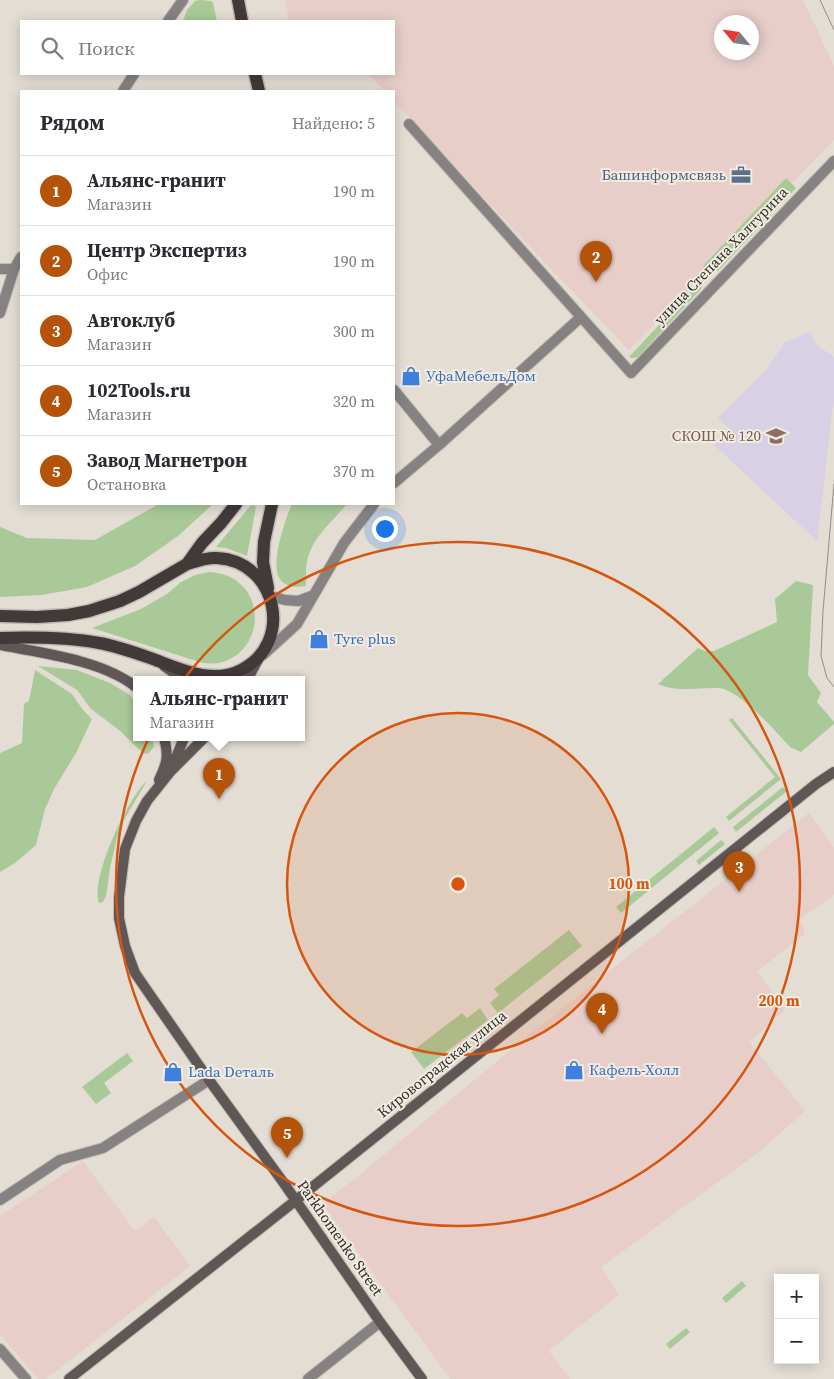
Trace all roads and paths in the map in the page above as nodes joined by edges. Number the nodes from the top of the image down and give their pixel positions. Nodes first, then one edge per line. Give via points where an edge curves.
1 (182, 0) edge
2 (238, 0) edge
3 (169, 20) edge
4 (242, 20) edge
5 (133, 75) edge
6 (255, 75) edge
7 (124, 90) edge
8 (259, 90) edge
9 (409, 124) dead end
10 (834, 161) edge
11 (20, 259) edge
12 (0, 269) edge
13 (14, 269) junction
14 (0, 314) edge
15 (581, 317) junction
16 (395, 391) edge
17 (439, 445) junction
18 (395, 482) edge
19 (235, 505) edge
20 (272, 505) edge
21 (373, 505) edge
22 (188, 564) junction
23 (314, 594) junction
24 (270, 596) junction
25 (0, 616) edge
26 (0, 638) edge
27 (0, 645) edge
28 (259, 658) junction
29 (152, 659) junction
30 (176, 676) edge
31 (249, 676) edge
32 (133, 685) edge
33 (165, 741) edge
34 (183, 741) edge
35 (201, 741) edge
36 (171, 771) junction
37 (834, 772) edge
38 (147, 801) junction
39 (209, 1080) junction
40 (0, 1200) edge
41 (295, 1201) junction
42 (380, 1322) junction
43 (0, 1349) edge
44 (26, 1379) edge
45 (69, 1379) edge
46 (308, 1379) edge
47 (422, 1379) edge

1 - 3 street
2 - 4 main road
5 - 7 street
6 - 8 main road
9 - 15 street
10 - 15 street, улица Степана Халтурина via 631,372
11 - 13 street
12 - 13 street
13 - 14 street
15 - 17 street
16 - 17 street
17 - 18 street
19 - 22 main road
20 - 24 main road via 263,562
21 - 23 street via 344,543
22 - 24 main road via 216,558 244,566 259,578
22 - 25 main road via 139,592 89,610 37,618
23 - 24 street via 298,601
23 - 28 street via 297,624
24 - 28 main road via 274,622
26 - 29 main road via 37,637 100,643
27 - 32 main road via 107,669
28 - 29 main road via 240,672 218,676
28 - 31 main road
29 - 30 main road
33 - 38 main road via 166,764
34 - 36 main road, Parkhomenko Street
35 - 36 main road, Parkhomenko Street
36 - 38 main road, Parkhomenko Street
37 - 41 main road, Кировоградская улица
38 - 39 main road, Parkhomenko Street via 125,849 119,898 125,946 135,973
39 - 40 street via 103,1148 60,1160
39 - 41 main road, Parkhomenko Street
41 - 42 main road, Parkhomenko Street
41 - 45 main road, Кировоградская улица
42 - 46 street
42 - 47 main road, Parkhomenko Street
43 - 44 street

